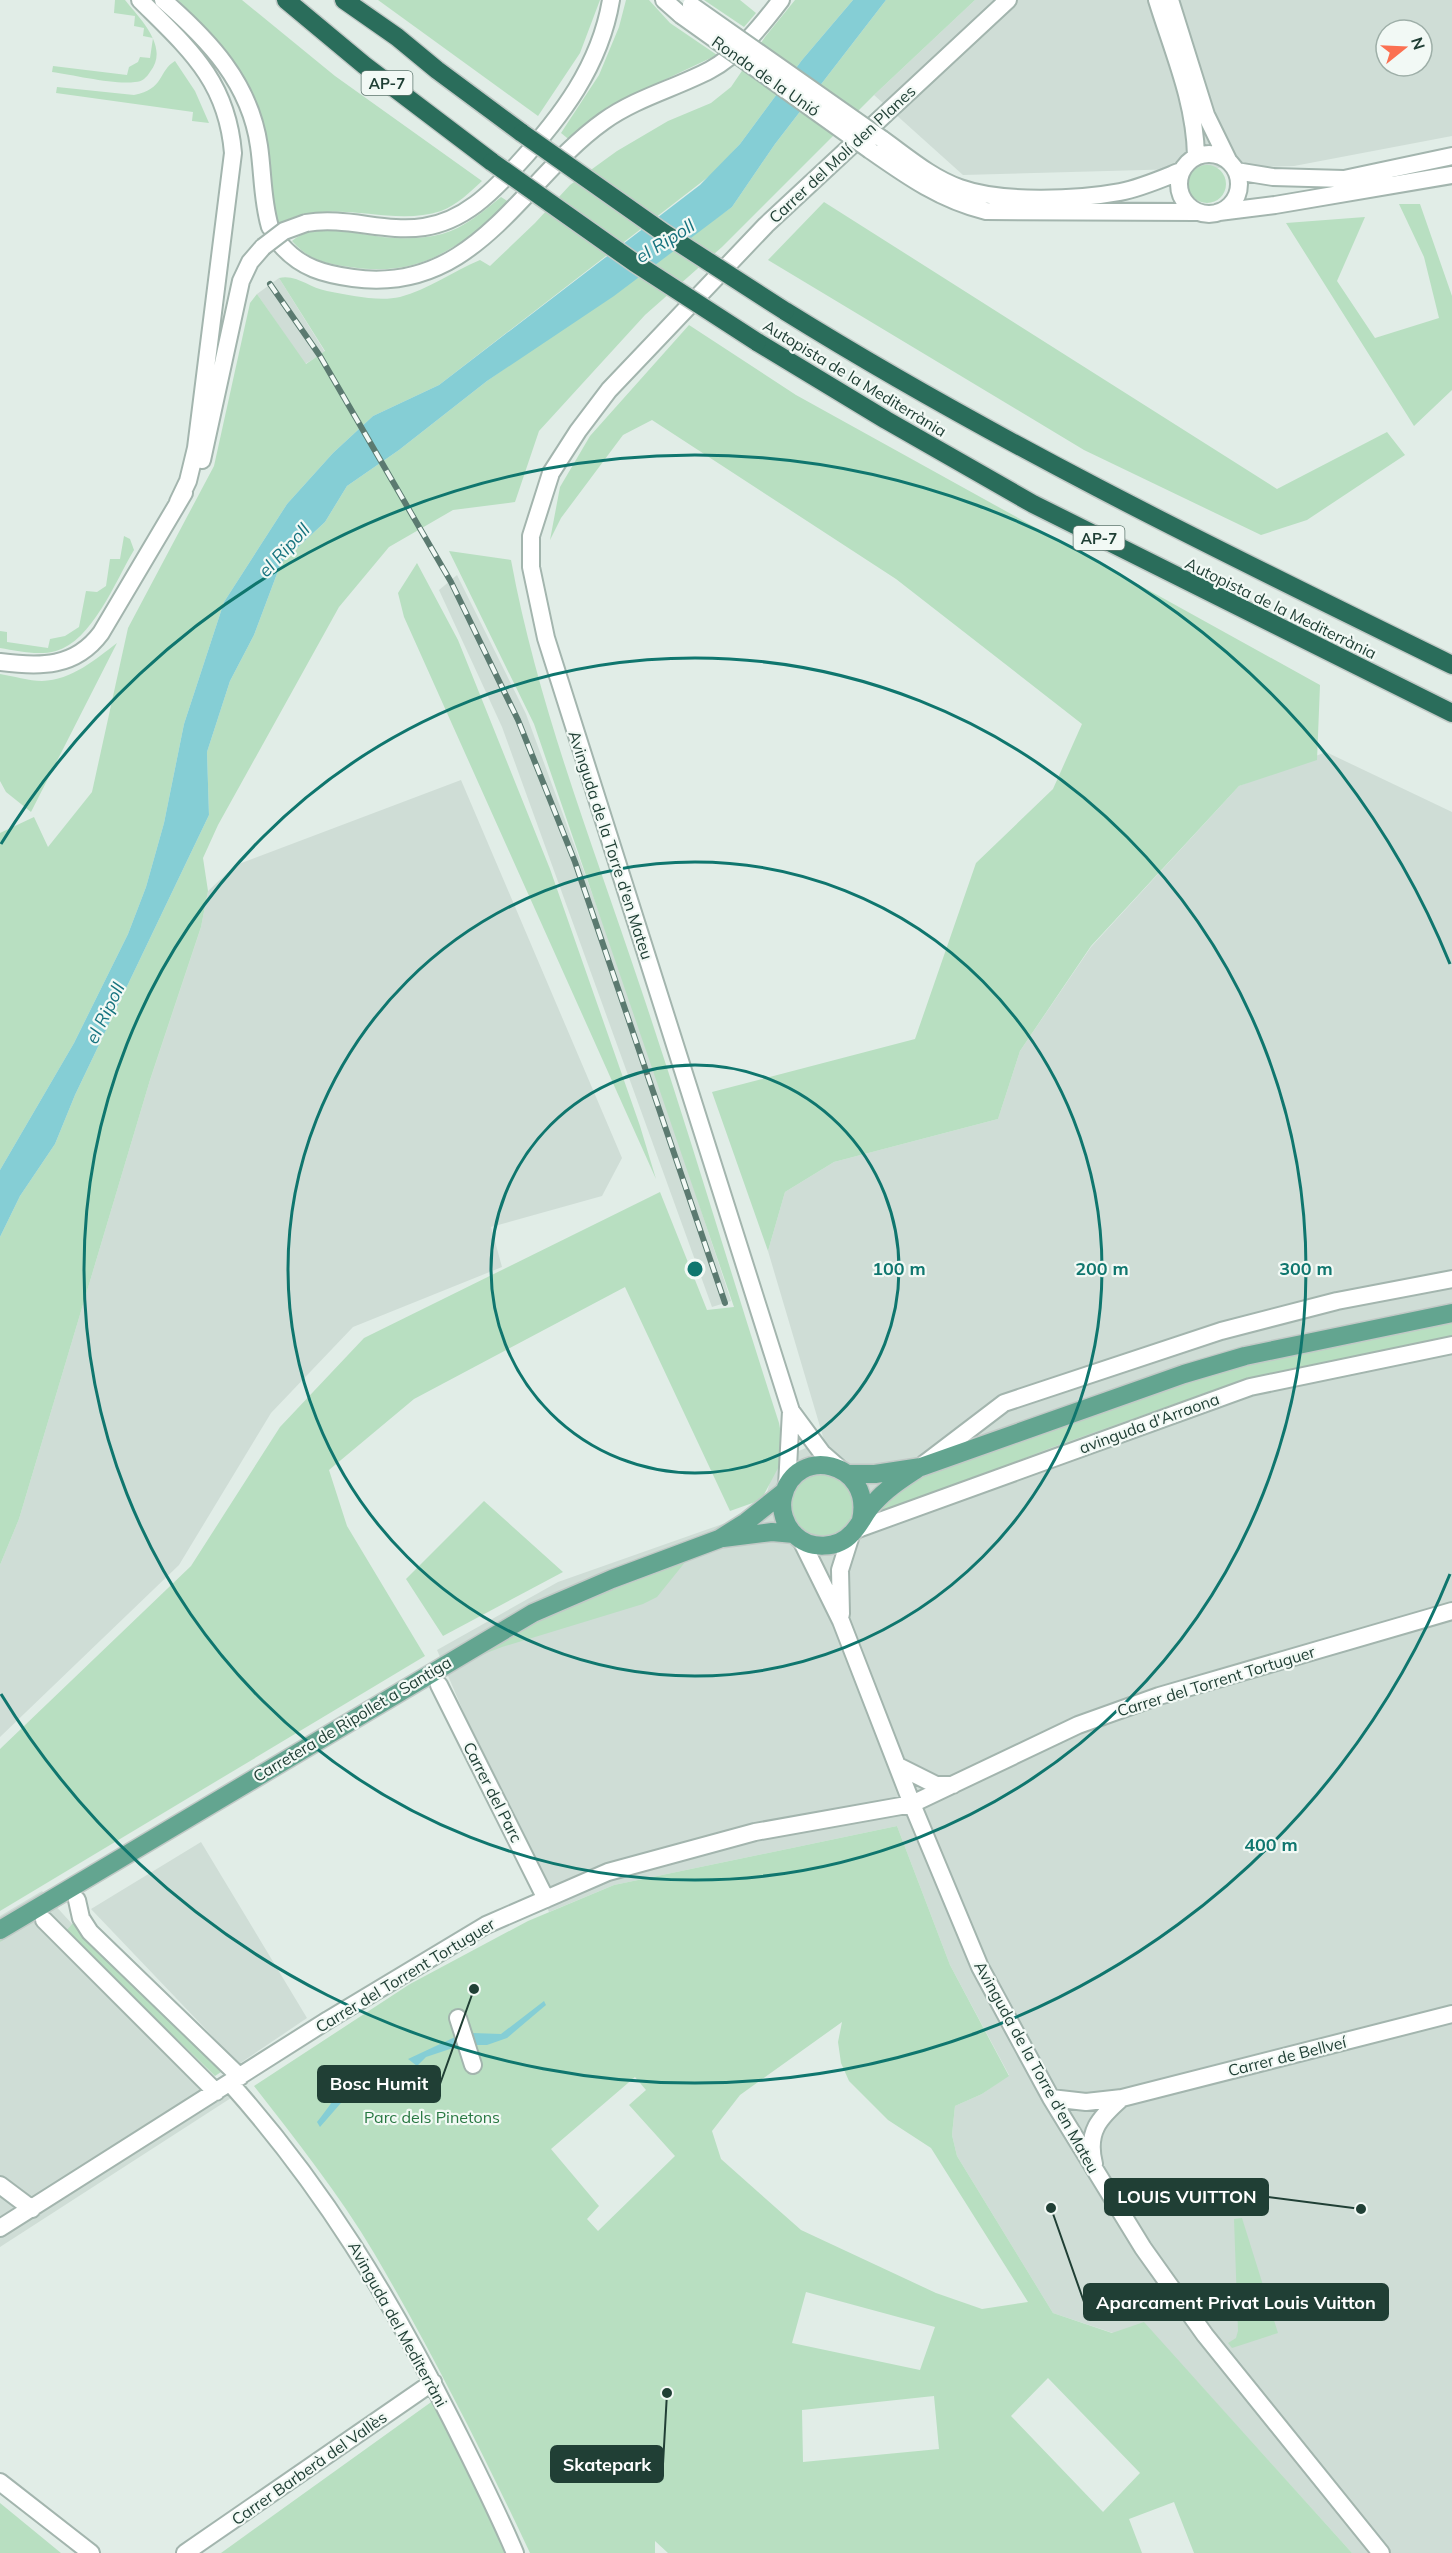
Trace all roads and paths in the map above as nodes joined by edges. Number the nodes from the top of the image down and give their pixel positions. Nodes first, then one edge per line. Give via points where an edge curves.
1 (140, 0) edge
2 (163, 0) edge
3 (286, 0) edge
4 (344, 0) edge
5 (362, 0) edge
6 (611, 0) edge
7 (664, 0) edge
8 (781, 0) edge
9 (1008, 0) edge
10 (1157, 0) edge
11 (1170, 0) edge
12 (686, 6) edge
13 (397, 37) junction
14 (876, 144) junction
15 (1196, 156) junction
16 (1452, 156) edge
17 (1232, 165) junction
18 (1181, 171) junction
19 (1452, 175) edge
20 (1197, 212) junction
21 (1219, 212) junction
22 (270, 227) dead end
23 (281, 245) dead end
24 (681, 313) joint
25 (178, 502) junction
26 (0, 662) edge
27 (1452, 664) edge
28 (1452, 713) edge
29 (1452, 1279) edge
30 (1452, 1313) edge
31 (1452, 1345) edge
32 (791, 1411) junction
33 (921, 1467) junction
34 (843, 1471) junction
35 (786, 1488) junction
36 (856, 1528) junction
37 (797, 1537) junction
38 (719, 1539) junction
39 (1452, 1611) edge
40 (841, 1621) junction
41 (439, 1685) dead end
42 (898, 1766) junction
43 (953, 1785) junction
44 (912, 1804) junction
45 (546, 1899) junction
46 (77, 1900) dead end
47 (44, 1920) dead end
48 (0, 1930) edge
49 (1452, 2014) edge
50 (458, 2018) dead end
51 (473, 2065) dead end
52 (229, 2084) junction
53 (1051, 2098) junction
54 (1122, 2098) junction
55 (1096, 2174) junction
56 (0, 2185) edge
57 (32, 2208) junction
58 (0, 2228) edge
59 (433, 2382) junction
60 (0, 2482) edge
61 (91, 2553) edge
62 (185, 2553) edge
63 (515, 2553) edge
64 (1381, 2553) edge

1 - 25 street via 193,53 210,76 225,109 233,153 196,448
2 - 22 street via 215,49 243,94 255,125
3 - 28 highway, Autopista de la Mediterrània / AP-7, bridge via 492,162 635,263 757,342 1033,504
4 - 13 highway, Autopista de la Mediterrània / AP-7
5 - 13 highway
6 - 25 street, bridge via 590,64 560,116 473,207 424,227 306,223 284,231 250,262 241,281 206,450
7 - 12 street, Ronda de la Unió
8 - 23 street via 753,33 712,69 604,120 492,229 438,266 402,278 356,279 311,269
9 - 24 street, Carrer del Molí den Planes via 766,225
10 - 15 street via 1190,101
11 - 17 street via 1206,115
12 - 14 street, Ronda de la Unió, bridge
13 - 27 highway, Autopista de la Mediterrània / AP-7, bridge via 522,133 664,233 921,392 1099,488
14 - 18 street via 958,188 990,195 1113,193
14 - 20 street via 925,188 963,206 986,211
15 - 17 street via 1212,153
15 - 18 street
16 - 17 street via 1344,179 1273,177
17 - 21 street via 1239,190 1228,207
18 - 20 street via 1179,190 1189,207
19 - 21 street
20 - 21 street
24 - 32 street, Avinguda de la Torre d'en Mateu via 609,390 551,473 531,536 531,567 546,639
25 - 26 street via 101,633 86,649 68,660 43,666
29 - 33 street via 1337,1301 1221,1331 1004,1403
30 - 33 main road via 1219,1363
31 - 36 street, avinguda d'Arraona via 1250,1387
32 - 34 street, Avinguda de la Torre d'en Mateu via 822,1453
32 - 35 street, Avinguda de la Torre d'en Mateu
33 - 34 main road via 875,1474
33 - 36 main road via 887,1491
34 - 35 main road via 811,1466
34 - 36 main road via 862,1495
35 - 37 main road via 782,1506 785,1520
35 - 38 main road
36 - 37 main road via 826,1546
36 - 40 street, Avinguda de la Torre d'en Mateu via 840,1570
37 - 38 main road via 772,1532
37 - 40 street, Avinguda de la Torre d'en Mateu
38 - 48 main road, Carretera de Ripollet a Santiga via 533,1613
39 - 43 street, Carrer del Torrent Tortuguer via 1159,1696 1078,1725
40 - 42 street, Avinguda de la Torre d'en Mateu
41 - 45 street, Carrer del Parc
42 - 43 street via 936,1785
42 - 44 street, Avinguda de la Torre d'en Mateu
43 - 44 street, Carrer del Torrent Tortuguer
44 - 45 street, Carrer del Torrent Tortuguer via 754,1832 608,1872
44 - 53 street, Avinguda de la Torre d'en Mateu via 980,1967
45 - 52 street, Carrer del Torrent Tortuguer via 486,1925
46 - 52 street, Avinguda del Mediterràni via 81,1918 90,1932
47 - 52 street, Avinguda del Mediterràni
49 - 54 street, Carrer de Bellveí
50 - 51 street
52 - 57 street, Carrer del Torrent Tortuguer
52 - 59 street, Avinguda del Mediterràni via 338,2220 378,2281
53 - 54 street, Carrer de Bellveí via 1086,2102
53 - 55 street, Avinguda de la Torre d'en Mateu
54 - 55 street via 1096,2126 1090,2146
55 - 64 street, Avinguda de la Torre d'en Mateu via 1205,2335
56 - 57 street
57 - 58 street, Carrer del Torrent Tortuguer
59 - 62 street, Carrer Barberà del Vallès
59 - 63 street, Avinguda del Mediterràni
60 - 61 street

